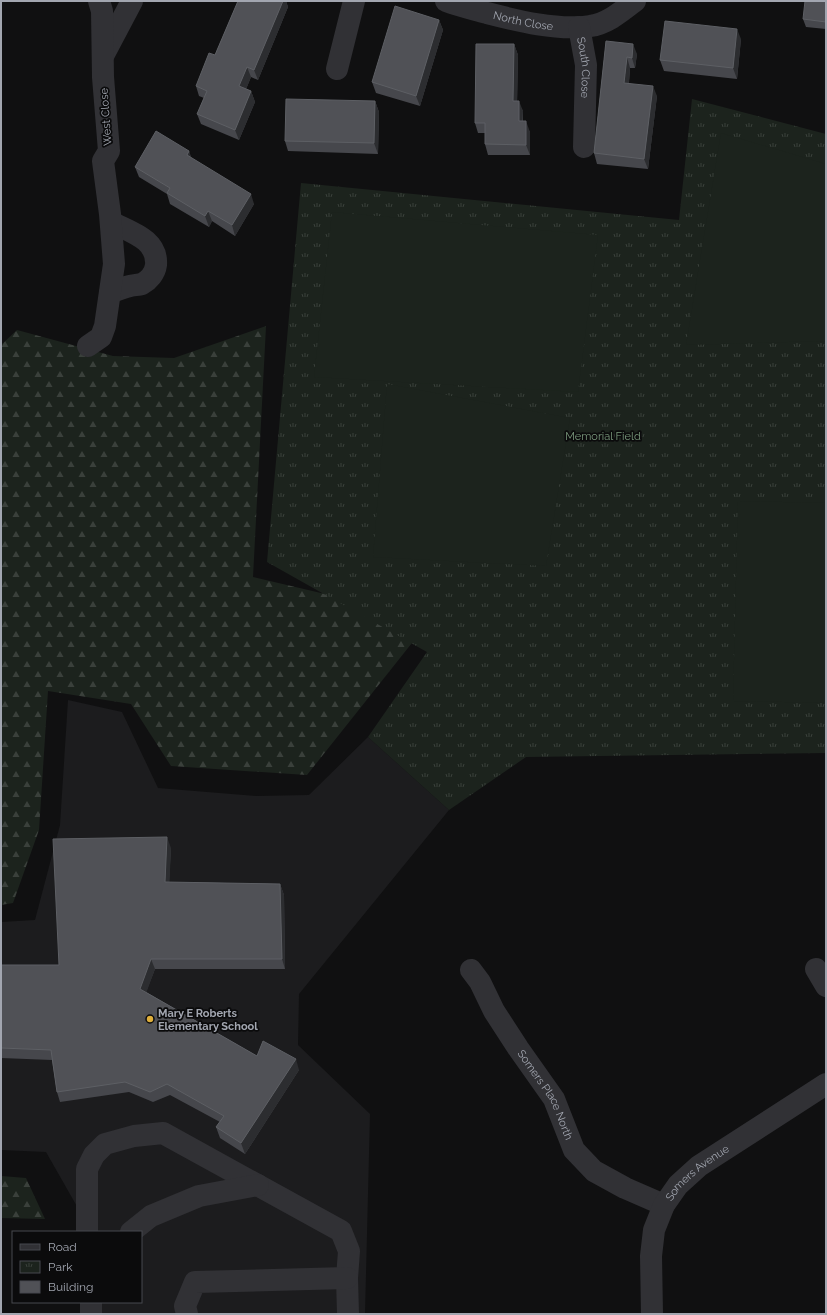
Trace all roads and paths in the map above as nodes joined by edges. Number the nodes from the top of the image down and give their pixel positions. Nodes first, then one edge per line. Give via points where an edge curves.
1 (99, 1) edge
2 (132, 1) edge
3 (354, 1) edge
4 (446, 1) edge
5 (635, 1) edge
6 (579, 27) junction
7 (103, 57) junction
8 (337, 69) dead end
9 (584, 147) dead end
10 (111, 222) junction
11 (110, 293) junction
12 (88, 346) dead end
13 (471, 970) dead end
14 (826, 1084) edge
15 (258, 1185) junction
16 (664, 1204) junction
17 (87, 1228) edge
18 (132, 1231) edge
19 (347, 1278) junction
20 (91, 1303) edge
21 (91, 1314) edge
22 (187, 1314) edge
23 (348, 1314) edge
24 (652, 1314) edge

1 - 7 street, West Close via 102,11
2 - 7 street
3 - 8 street
4 - 6 street, North Close via 517,20
5 - 6 street, South Close via 607,20
6 - 9 street, South Close via 586,65
7 - 10 street, West Close via 109,151 103,161
10 - 11 street, West Close via 114,264
10 - 11 street via 145,239 153,247 156,258 155,270 149,279 141,284
11 - 12 street, West Close via 101,337
13 - 16 street, Somers Place North via 498,1017 554,1099 574,1150 594,1171 625,1188
14 - 16 street, Somers Avenue via 699,1166 678,1185
15 - 17 street via 163,1133 134,1136 105,1144 94,1155 87,1169
15 - 18 street via 199,1196 151,1216
15 - 19 street via 341,1231 349,1251
16 - 24 street, Somers Avenue via 654,1230 651,1256
19 - 22 street via 195,1282 185,1306
19 - 23 street
20 - 21 street

